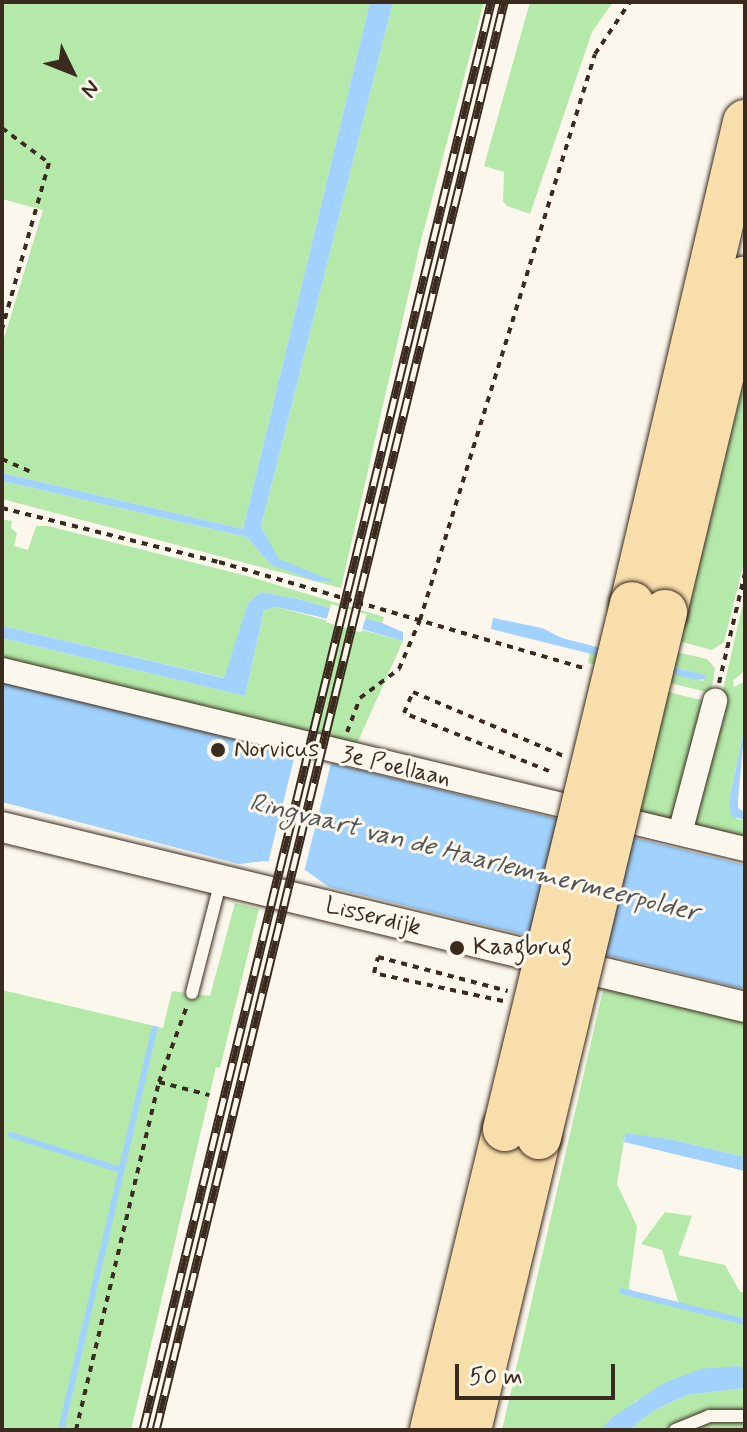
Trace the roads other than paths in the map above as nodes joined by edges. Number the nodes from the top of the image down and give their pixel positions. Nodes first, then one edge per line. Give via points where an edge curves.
1 (745, 122) edge
2 (745, 278) edge
3 (648, 608) junction
4 (2, 670) edge
5 (715, 701) road end
6 (2, 827) edge
7 (680, 833) junction
8 (745, 849) edge
9 (221, 880) junction
10 (192, 993) road end
11 (745, 1007) edge
12 (522, 1133) junction
13 (745, 1416) edge
14 (432, 1430) edge
15 (469, 1430) edge
16 (675, 1430) edge

1 - 3 highway
2 - 3 highway
3 - 12 highway, bridge
4 - 7 street, 3e Poellaan
5 - 7 street
6 - 9 street, Lisserdijk
7 - 8 street, 3e Poellaan
9 - 10 lane
9 - 11 street, Lisserdijk
12 - 14 highway
12 - 15 highway
13 - 16 lane via 709,1416

